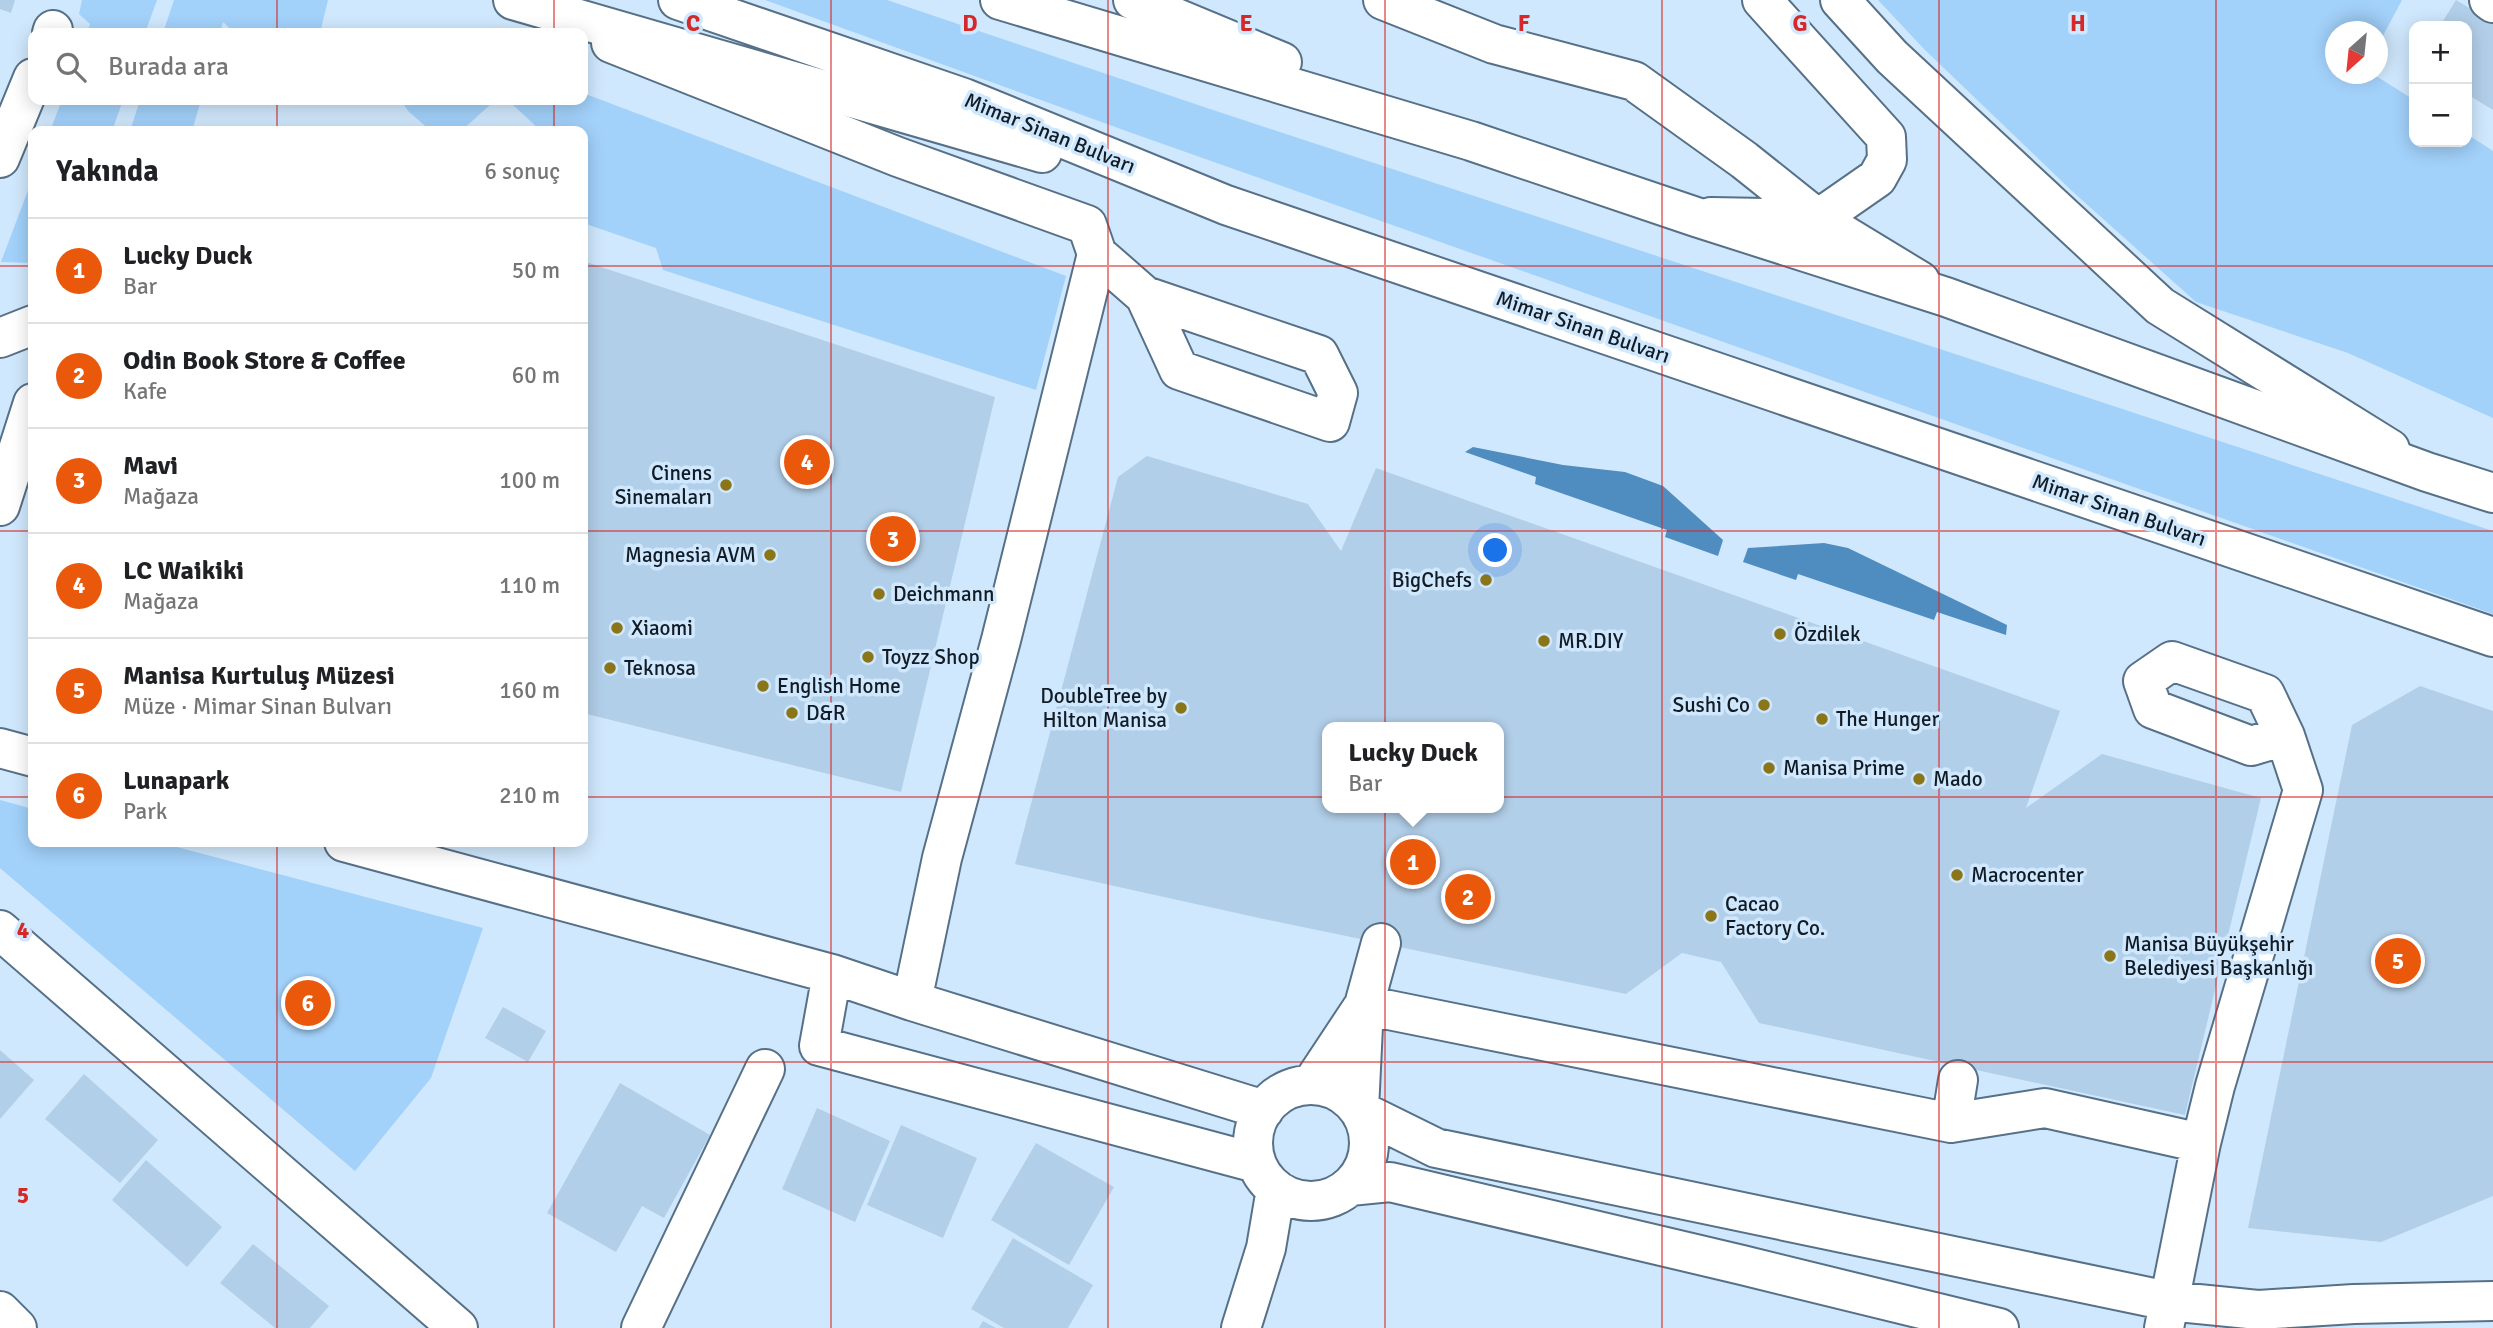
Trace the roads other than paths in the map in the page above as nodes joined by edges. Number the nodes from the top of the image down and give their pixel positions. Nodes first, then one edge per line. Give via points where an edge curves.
1 (501, 0) edge
2 (513, 0) edge
3 (678, 0) edge
4 (1000, 0) edge
5 (1133, 0) edge
6 (1383, 0) edge
7 (1762, 0) edge
8 (1840, 0) edge
9 (572, 28) edge
10 (588, 34) edge
11 (28, 90) edge
12 (1471, 141) junction
13 (0, 158) edge
14 (1226, 205) junction
15 (1696, 217) junction
16 (1818, 219) junction
17 (1097, 254) junction
18 (1145, 296) junction
19 (1946, 297) junction
20 (28, 327) edge
21 (0, 338) edge
22 (28, 419) edge
23 (2427, 472) junction
24 (2493, 494) edge
25 (0, 506) edge
26 (2493, 637) edge
27 (2285, 736) dead end
28 (0, 748) edge
29 (28, 756) edge
30 (362, 847) edge
31 (0, 930) edge
32 (1381, 943) dead end
33 (832, 974) junction
34 (912, 1001) junction
35 (1364, 1005) junction
36 (765, 1069) dead end
37 (1958, 1080) dead end
38 (1311, 1085) junction
39 (1264, 1110) junction
40 (1359, 1111) junction
41 (1951, 1122) junction
42 (2201, 1143) junction
43 (1266, 1176) junction
44 (1335, 1193) junction
45 (1266, 1248) junction
46 (2493, 1301) edge
47 (0, 1311) edge
48 (2166, 1315) edge
49 (17, 1328) edge
50 (458, 1328) edge
51 (641, 1328) edge
52 (1241, 1328) edge
53 (1999, 1328) edge

1 - 9 main road
2 - 14 main road
3 - 14 main road, Mimar Sinan Bulvarı via 964,98
4 - 12 main road
5 - 12 main road
6 - 16 main road via 1494,44 1634,81
7 - 16 main road via 1885,137 1888,160 1878,178
8 - 23 main road via 1892,57 2160,306
10 - 17 main road via 885,152 1087,225
11 - 13 main road
12 - 15 main road
14 - 26 main road, Mimar Sinan Bulvarı
15 - 16 main road
15 - 19 main road
16 - 19 main road
17 - 18 main road
17 - 34 main road via 942,858
18 - 18 main road via 1180,370 1330,422 1338,393 1319,355
19 - 23 main road
20 - 21 main road
22 - 25 main road
23 - 24 main road
27 - 42 main road via 2303,790
28 - 29 main road
30 - 33 main road
31 - 50 main road
32 - 35 main road
33 - 34 main road
33 - 43 main road via 819,1046
34 - 39 main road
35 - 38 main road
35 - 40 main road
35 - 41 main road
36 - 51 main road
37 - 41 main road
38 - 39 main road via 1276,1096
38 - 40 main road via 1346,1097
39 - 43 main road via 1255,1126 1253,1144
40 - 44 main road via 1368,1150 1360,1173
40 - 48 main road via 1436,1148
41 - 42 main road via 2045,1108
42 - 48 main road
43 - 44 main road via 1290,1197 1304,1200
43 - 45 main road
44 - 45 main road
44 - 53 main road via 1390,1182
45 - 52 main road
46 - 48 main road
47 - 49 main road

